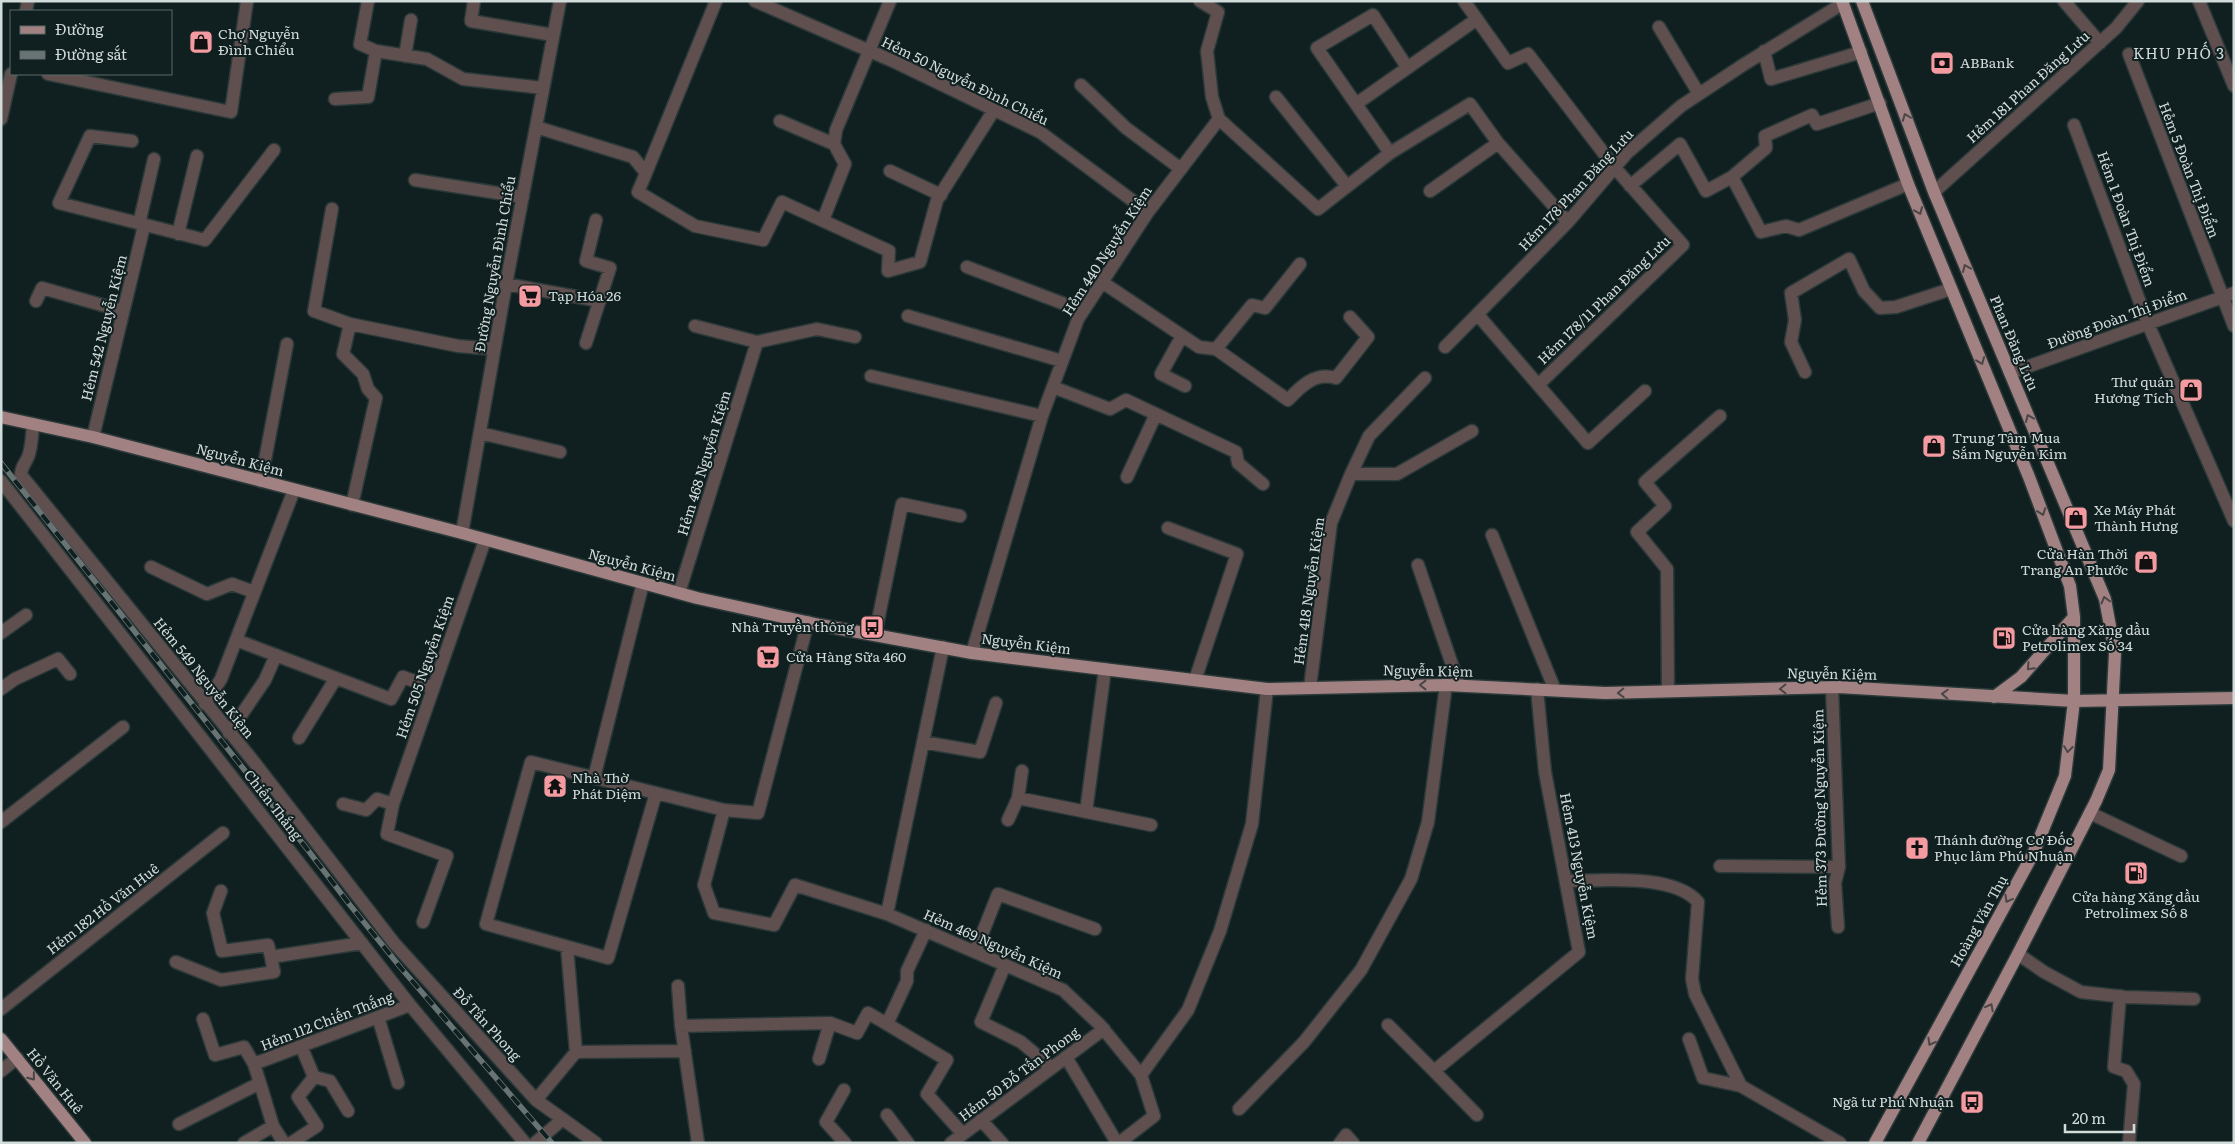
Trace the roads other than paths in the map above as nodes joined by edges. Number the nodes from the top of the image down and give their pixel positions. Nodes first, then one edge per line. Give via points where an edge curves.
1 (247, 1) edge
2 (368, 1) edge
3 (474, 1) edge
4 (560, 1) edge
5 (716, 1) edge
6 (755, 1) edge
7 (890, 1) edge
8 (1200, 1) edge
9 (1464, 1) edge
10 (1862, 1) edge
11 (2064, 1) edge
12 (2138, 1) edge
13 (2199, 1) edge
14 (1842, 2) edge
15 (780, 6) edge
16 (1221, 7) edge
17 (1477, 19) junction
18 (411, 20) dead end
19 (1658, 27) dead end
20 (554, 35) junction
21 (2100, 43) junction
22 (376, 51) junction
23 (870, 51) junction
24 (1764, 52) junction
25 (1862, 52) junction
26 (2129, 54) dead end
27 (405, 56) junction
28 (1407, 67) junction
29 (11, 75) edge
30 (53, 75) edge
31 (1081, 85) dead end
32 (2234, 86) edge
33 (543, 88) junction
34 (1699, 94) junction
35 (1276, 98) dead end
36 (335, 99) dead end
37 (1880, 103) junction
38 (1356, 104) junction
39 (994, 110) junction
40 (1, 119) edge
41 (1219, 119) junction
42 (780, 121) dead end
43 (2074, 125) dead end
44 (536, 127) junction
45 (132, 141) dead end
46 (1498, 143) junction
47 (834, 144) junction
48 (274, 150) dead end
49 (1390, 153) junction
50 (197, 156) dead end
51 (154, 159) dead end
52 (1615, 168) junction
53 (1181, 169) junction
54 (890, 171) dead end
55 (646, 173) junction
56 (1732, 177) junction
57 (415, 180) dead end
58 (1908, 184) junction
59 (1347, 186) junction
60 (1630, 186) junction
61 (1430, 191) dead end
62 (1934, 192) junction
63 (941, 195) junction
64 (522, 197) junction
65 (332, 209) dead end
66 (1148, 212) junction
67 (596, 220) dead end
68 (823, 220) junction
69 (1568, 222) junction
70 (142, 225) junction
71 (178, 234) junction
72 (1300, 264) dead end
73 (967, 266) dead end
74 (1102, 282) junction
75 (506, 284) junction
76 (1951, 289) junction
77 (2234, 293) edge
78 (2222, 298) junction
79 (36, 301) dead end
80 (600, 301) junction
81 (124, 311) junction
82 (1083, 311) junction
83 (1478, 315) junction
84 (908, 316) dead end
85 (1350, 317) dead end
86 (350, 324) junction
87 (2148, 324) junction
88 (696, 326) dead end
89 (2234, 326) edge
90 (1182, 336) junction
91 (854, 337) dead end
92 (586, 342) dead end
93 (757, 342) junction
94 (287, 344) dead end
95 (1445, 347) dead end
96 (494, 349) junction
97 (1216, 349) junction
98 (1062, 360) junction
99 (1805, 372) dead end
100 (2010, 373) junction
101 (871, 376) dead end
102 (1424, 378) dead end
103 (1538, 385) junction
104 (1185, 386) dead end
105 (1053, 387) junction
106 (1645, 391) dead end
107 (1156, 414) junction
108 (1042, 416) junction
109 (1720, 416) dead end
110 (1, 417) edge
111 (33, 424) junction
112 (1472, 431) dead end
113 (480, 432) junction
114 (92, 437) junction
115 (560, 452) dead end
116 (1351, 474) junction
117 (1126, 477) dead end
118 (1, 481) edge
119 (261, 481) junction
120 (1263, 484) dead end
121 (294, 490) junction
122 (352, 505) junction
123 (960, 516) dead end
124 (2234, 521) edge
125 (1168, 528) dead end
126 (462, 534) junction
127 (1492, 535) dead end
128 (485, 540) junction
129 (1418, 564) dead end
130 (151, 567) dead end
131 (643, 583) junction
132 (254, 592) junction
133 (679, 593) junction
134 (26, 615) dead end
135 (2074, 617) junction
136 (808, 622) junction
137 (1, 633) edge
138 (875, 635) junction
139 (236, 640) junction
140 (943, 647) junction
141 (972, 653) junction
142 (276, 655) junction
143 (1105, 669) junction
144 (70, 674) dead end
145 (336, 678) junction
146 (1195, 680) junction
147 (1452, 685) junction
148 (1310, 687) junction
149 (433, 688) junction
150 (1832, 688) junction
151 (1, 689) edge
152 (1267, 689) junction
153 (1536, 689) junction
154 (1555, 690) junction
155 (1668, 692) junction
156 (1994, 697) junction
157 (2234, 698) edge
158 (2113, 700) junction
159 (2074, 701) junction
160 (996, 702) dead end
161 (205, 704) junction
162 (123, 727) dead end
163 (229, 733) junction
164 (299, 738) dead end
165 (923, 742) junction
166 (1022, 771) dead end
167 (594, 778) junction
168 (656, 793) junction
169 (1018, 798) junction
170 (343, 804) dead end
171 (393, 804) junction
172 (724, 810) junction
173 (1086, 812) junction
174 (2090, 813) junction
175 (1008, 820) dead end
176 (1, 822) edge
177 (1151, 825) dead end
178 (223, 833) dead end
179 (2181, 856) dead end
180 (1720, 866) dead end
181 (1839, 867) junction
182 (1566, 881) junction
183 (221, 891) dead end
184 (888, 914) junction
185 (423, 922) dead end
186 (1838, 927) dead end
187 (1095, 929) dead end
188 (926, 930) junction
189 (362, 943) junction
190 (394, 943) joint
191 (567, 947) junction
192 (975, 952) junction
193 (2018, 954) junction
194 (270, 957) junction
195 (176, 962) dead end
196 (1005, 965) junction
197 (678, 986) dead end
198 (2120, 996) junction
199 (2194, 999) dead end
200 (410, 1006) junction
201 (1, 1009) edge
202 (378, 1018) junction
203 (203, 1020) dead end
204 (830, 1023) junction
205 (887, 1024) junction
206 (1388, 1025) dead end
207 (681, 1026) junction
208 (1104, 1029) junction
209 (1, 1039) edge
210 (1689, 1039) dead end
211 (301, 1046) junction
212 (685, 1050) junction
213 (576, 1052) junction
214 (1066, 1057) junction
215 (17, 1058) junction
216 (819, 1060) dead end
217 (254, 1064) junction
218 (1052, 1068) junction
219 (1, 1071) edge
220 (1434, 1071) junction
221 (1141, 1076) junction
222 (314, 1077) junction
223 (260, 1083) junction
224 (398, 1083) dead end
225 (1740, 1086) junction
226 (844, 1090) dead end
227 (536, 1100) junction
228 (1240, 1109) dead end
229 (348, 1111) dead end
230 (887, 1115) dead end
231 (1477, 1115) dead end
232 (562, 1119) junction
233 (981, 1120) junction
234 (179, 1124) dead end
235 (273, 1126) junction
236 (963, 1134) junction
237 (85, 1143) edge
238 (244, 1143) edge
239 (284, 1143) edge
240 (291, 1143) edge
241 (526, 1143) edge
242 (535, 1143) edge
243 (596, 1143) edge
244 (698, 1143) edge
245 (845, 1143) edge
246 (908, 1143) edge
247 (951, 1143) edge
248 (1002, 1143) edge
249 (1118, 1143) edge
250 (1340, 1143) edge
251 (1353, 1143) edge
252 (1840, 1143) edge
253 (1876, 1143) edge
254 (1918, 1143) edge
255 (2129, 1143) edge

1 - 30 street via 231,112
2 - 22 street via 360,44
3 - 20 street via 471,21
4 - 20 street, Đường Nguyễn Đình Chiểu
5 - 55 street
6 - 15 street, Hẻm 50 Nguyễn Đình Chiểu
7 - 23 street
8 - 16 street
9 - 17 street
62 -> 10 main road, Phan Đăng Lưu
11 - 21 street
12 - 21 street, Hẻm 181 Phan Đăng Lưu
13 - 32 street
14 - 24 street, Hẻm 178 Phan Đăng Lưu
14 - 25 main road
15 - 23 street, Hẻm 50 Nguyễn Đình Chiểu
16 - 41 street via 1207,51 1212,98
17 - 28 street
17 - 52 street, Hẻm 178/11 Phan Đăng Lưu via 1508,63 1528,54
18 - 27 street
19 - 34 street
20 - 33 street, Đường Nguyễn Đình Chiểu
21 - 62 street, Hẻm 181 Phan Đăng Lưu
22 - 27 street
22 - 36 street via 368,97
23 - 39 street, Hẻm 50 Nguyễn Đình Chiểu
23 - 47 street via 836,130
24 - 25 street via 1771,79
24 - 34 street, Hẻm 178 Phan Đăng Lưu
25 - 37 main road
26 - 78 street, Hẻm 5 Đoàn Thị Điểm
27 - 33 street via 427,59 463,79
28 - 38 street
28 - 38 street via 1373,16 1317,48
29 - 40 street
31 - 53 street via 1126,128
33 - 44 street, Đường Nguyễn Đình Chiểu
34 - 52 street, Hẻm 178 Phan Đăng Lưu via 1627,153
35 - 59 street
37 - 56 street via 1817,124 1812,116 1765,136 1766,148
37 - 58 main road
38 - 49 street
39 - 63 street
39 - 66 street, Hẻm 50 Nguyễn Đình Chiểu via 1040,132
41 - 53 street, Hẻm 440 Nguyễn Kiệm
41 - 59 street via 1318,209
42 - 47 street
43 - 87 street, Hẻm 1 Đoàn Thị Điểm
44 - 55 street via 634,157
44 - 64 street, Đường Nguyễn Đình Chiểu
45 - 70 street via 90,136 59,203
46 - 49 street via 1470,104
46 - 61 street
46 - 69 street
47 - 68 street via 845,164
48 - 71 street via 205,240
49 - 59 street
50 - 71 street
51 - 70 street, Hẻm 542 Nguyễn Kiệm
52 - 60 street, Hẻm 178/11 Phan Đăng Lưu
52 - 69 street, Hẻm 178 Phan Đăng Lưu
53 - 66 street, Hẻm 440 Nguyễn Kiệm
54 - 63 street
55 - 68 street via 638,192 695,226 763,240 782,202
56 - 58 street via 1761,232 1786,226 1799,230
56 - 60 street via 1706,191 1680,144
57 - 64 street
58 -> 76 main road
60 - 103 street, Hẻm 178/11 Phan Đăng Lưu via 1683,245
100 -> 62 main road, Phan Đăng Lưu
63 - 68 street via 920,262 888,271 889,252
64 - 75 street, Đường Nguyễn Đình Chiểu
65 - 86 street via 314,311
66 - 74 street, Hẻm 440 Nguyễn Kiệm
67 - 80 street via 586,261 610,268
69 - 83 street, Hẻm 178 Phan Đăng Lưu
70 - 71 street
70 - 81 street, Hẻm 542 Nguyễn Kiệm
72 - 97 street via 1265,308 1252,305
73 - 82 street
74 - 82 street, Hẻm 440 Nguyễn Kiệm
74 - 90 street
75 - 80 street
75 - 96 street, Đường Nguyễn Đình Chiểu
76 - 99 street via 1896,307 1880,308 1864,292 1849,259 1791,293 1795,320 1790,342
76 -> 135 main road via 2070,586
77 - 78 street, Đường Đoàn Thị Điểm
78 - 87 street, Đường Đoàn Thị Điểm
78 - 89 street, Hẻm 5 Đoàn Thị Điểm
79 - 81 street via 42,288
80 - 92 street
81 - 114 street, Hẻm 542 Nguyễn Kiệm
82 - 98 street, Hẻm 440 Nguyễn Kiệm
83 - 95 street, Hẻm 178 Phan Đăng Lưu
83 - 103 street
84 - 98 street
85 - 97 street via 1368,337 1336,378 1327,375 1303,383 1288,400
86 - 96 street via 458,346
86 - 122 street via 344,354 363,374 368,389 376,398
87 - 100 street, Đường Đoàn Thị Điểm
87 - 124 street, Hẻm 1 Đoàn Thị Điểm
88 - 93 street
90 - 97 street via 1200,347
90 - 104 street via 1161,374
91 - 93 street via 817,329
93 - 133 street, Hẻm 468 Nguyễn Kiệm
94 - 119 street
96 - 113 street, Đường Nguyễn Đình Chiểu
98 - 105 street, Hẻm 440 Nguyễn Kiệm
158 -> 100 main road, Phan Đăng Lưu via 2115,653 2105,599
101 - 108 street
102 - 116 street, Hẻm 418 Nguyễn Kiệm via 1369,436
103 - 106 street via 1588,443
105 - 107 street via 1110,409 1126,400
105 - 108 street, Hẻm 440 Nguyễn Kiệm
107 - 117 street
107 - 120 street via 1236,452 1238,462
108 - 141 street, Hẻm 440 Nguyễn Kiệm
109 - 155 street via 1645,482 1665,506 1637,532 1667,569
110 - 111 main road, Nguyễn Kiệm
111 - 114 main road, Nguyễn Kiệm
111 - 161 street, Hẻm 549 Nguyễn Kiệm via 22,475
112 - 116 street via 1397,474
113 - 115 street
113 - 126 street, Đường Nguyễn Đình Chiểu
114 - 119 main road, Nguyễn Kiệm
116 - 148 street, Hẻm 418 Nguyễn Kiệm via 1331,523
118 - 189 street, Chiến Thắng
119 - 121 main road, Nguyễn Kiệm
121 - 122 main road, Nguyễn Kiệm
121 - 132 street
122 - 126 main road, Nguyễn Kiệm
123 - 138 street via 902,504
125 - 146 street via 1237,554
126 - 128 main road, Nguyễn Kiệm
127 - 154 street
128 - 131 main road, Nguyễn Kiệm
128 - 149 street, Hẻm 505 Nguyễn Kiệm
129 - 147 street
130 - 132 street via 207,594 232,584
131 - 133 main road, Nguyễn Kiệm
131 - 167 street
132 - 139 street
133 - 136 main road, Nguyễn Kiệm
134 - 137 street
135 -> 156 main road via 2020,677
135 - 159 main road
136 - 138 main road, Nguyễn Kiệm
136 - 172 street via 758,813
138 - 140 main road, Nguyễn Kiệm
139 - 142 street
139 - 161 street via 221,678
140 - 141 main road, Nguyễn Kiệm
140 - 165 street
141 - 143 main road, Nguyễn Kiệm
142 - 145 street
142 - 163 street via 265,680
143 - 146 main road, Nguyễn Kiệm
143 - 173 street
144 - 151 street via 58,659 14,678
145 - 149 street via 391,699 403,677
145 - 164 street
146 - 152 main road, Nguyễn Kiệm
147 -> 148 main road, Nguyễn Kiệm
147 - 153 main road, Nguyễn Kiệm
147 - 228 street via 1428,822 1411,879 1361,970 1304,1042
148 - 152 main road, Nguyễn Kiệm
149 - 171 street, Hẻm 505 Nguyễn Kiệm
150 -> 155 main road, Nguyễn Kiệm
156 -> 150 main road, Nguyễn Kiệm
150 - 181 street, Hẻm 373 Đường Nguyễn Kiệm
152 - 221 street via 1252,824 1220,931 1188,1010
153 - 154 main road, Nguyễn Kiệm
153 - 182 street, Hẻm 413 Nguyễn Kiệm via 1546,772
155 -> 154 main road, Nguyễn Kiệm
156 - 159 main road, Nguyễn Kiệm
157 - 158 main road, Nguyễn Kiệm
158 - 159 main road, Nguyễn Kiệm
158 - 174 main road via 2109,770
159 -> 253 main road, Hoàng Văn Thụ via 2065,776 2033,854
160 - 165 street via 980,752
161 - 163 street, Hẻm 549 Nguyễn Kiệm
162 - 176 street
163 - 190 street, Hẻm 549 Nguyễn Kiệm
165 - 184 street
166 - 169 street
167 - 168 street
167 - 191 street via 531,762 486,924
168 - 172 street
168 - 191 street via 608,958
169 - 173 street
169 - 175 street
170 - 171 street via 366,810 377,799
171 - 185 street, Hẻm 505 Nguyễn Kiệm via 387,834 447,856
172 - 184 street, Hẻm 469 Nguyễn Kiệm via 704,884 714,913 774,925 795,885
173 - 177 street
174 - 179 street
174 - 193 main road
178 - 201 street, Hẻm 182 Hồ Văn Huê
180 - 181 street
181 - 186 street, Hẻm 373 Đường Nguyễn Kiệm via 1835,883
182 - 220 street, Hẻm 413 Nguyễn Kiệm via 1579,952
182 - 225 street via 1652,881 1692,896 1698,902 1692,979 1695,994
183 - 194 street via 212,913 222,951 268,945
184 - 188 street, Hẻm 469 Nguyễn Kiệm
187 - 192 street via 998,894
188 - 192 street, Hẻm 469 Nguyễn Kiệm
188 - 205 street
189 - 194 street
189 - 200 street, Chiến Thắng
190 - 227 street, Đỗ Tấn Phong
191 - 213 street
192 - 196 street, Hẻm 469 Nguyễn Kiệm
193 - 198 street via 2081,992
254 -> 193 main road
194 - 195 street via 274,972 221,980
196 - 208 street, Hẻm 469 Nguyễn Kiệm via 1063,990
196 - 218 street via 981,1022 1021,1042
197 - 207 street
198 - 199 street
198 - 255 street via 2114,1067 2126,1071 2134,1084
200 - 202 street, Hẻm 112 Chiến Thắng
200 - 241 street, Chiến Thắng
202 - 211 street, Hẻm 112 Chiến Thắng
202 - 224 street
203 - 217 street, Hẻm 112 Chiến Thắng via 215,1055 244,1047
204 - 205 street via 857,1033 868,1013
204 - 207 street
204 - 216 street
205 - 236 street via 947,1060 926,1094
206 - 220 street
207 - 212 street
208 - 214 street, Hẻm 50 Đỗ Tấn Phong
208 - 221 street, Hẻm 469 Nguyễn Kiệm
209 - 215 main road, Hồ Văn Huê
210 - 225 street via 1703,1078
211 - 217 street, Hẻm 112 Chiến Thắng
211 - 222 street
212 - 213 street
212 - 244 street
213 - 227 street
214 - 218 street, Hẻm 50 Đỗ Tấn Phong
214 - 249 street
215 - 219 street
215 -> 237 main road, Hồ Văn Huê
217 - 223 street, Hẻm 112 Chiến Thắng
218 - 233 street, Hẻm 50 Đỗ Tấn Phong
220 - 231 street
221 - 249 street via 1154,1116
222 - 229 street via 330,1081
222 - 240 street via 298,1097 317,1126
223 - 234 street
223 - 235 street, Hẻm 112 Chiến Thắng
225 - 252 street
226 - 245 street via 826,1122
227 - 232 street, Đỗ Tấn Phong
230 - 246 street
232 - 242 street
232 - 243 street, Đỗ Tấn Phong
233 - 236 street, Hẻm 50 Đỗ Tấn Phong
233 - 248 street
235 - 238 street
235 - 239 street, Hẻm 112 Chiến Thắng
236 - 247 street, Hẻm 50 Đỗ Tấn Phong
250 - 251 street via 1346,1135

